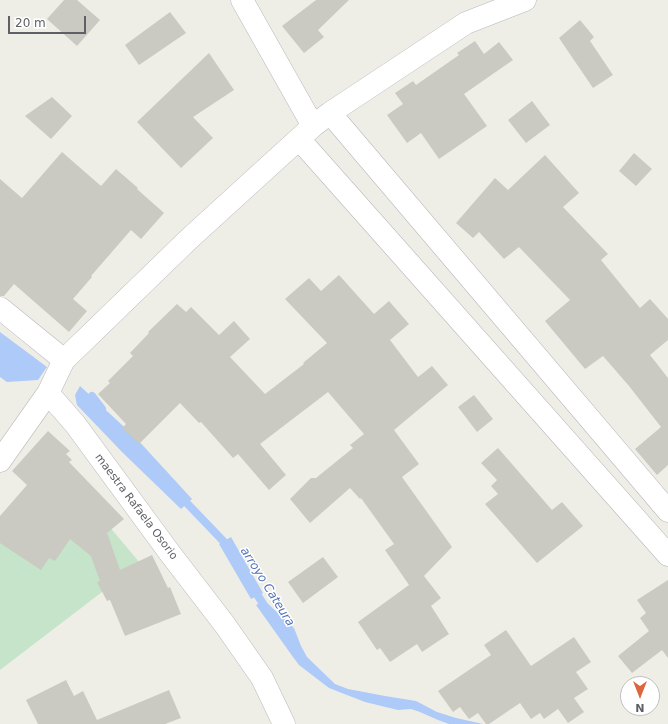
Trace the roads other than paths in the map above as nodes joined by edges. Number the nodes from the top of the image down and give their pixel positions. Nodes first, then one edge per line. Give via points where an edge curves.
1 (242, 0) edge
2 (525, 0) edge
3 (330, 113) junction
4 (306, 132) junction
5 (0, 308) edge
6 (64, 360) junction
7 (48, 393) junction
8 (0, 462) edge
9 (668, 511) edge
10 (668, 555) edge
11 (284, 724) edge

1 - 4 street
2 - 3 street via 466,23
3 - 4 street
3 - 9 street
4 - 6 street via 190,238
4 - 10 street
5 - 6 street
6 - 7 street
7 - 8 street
7 - 11 street, maestra Rafaela Osorio via 75,424 225,625 262,678

